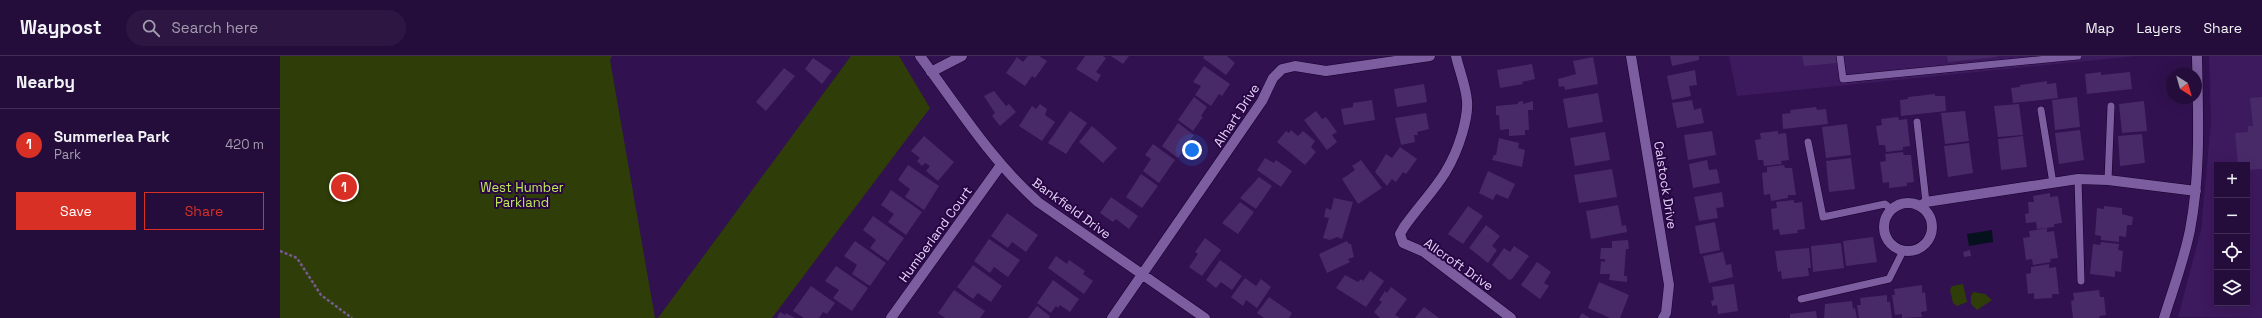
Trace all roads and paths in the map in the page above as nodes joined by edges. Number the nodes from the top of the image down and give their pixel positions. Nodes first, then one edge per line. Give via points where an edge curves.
1 (920, 56) edge
2 (962, 56) edge
3 (1430, 56) edge
4 (1456, 56) edge
5 (1631, 56) edge
6 (1840, 56) edge
7 (2078, 56) edge
8 (2197, 56) edge
9 (931, 72) junction
10 (2110, 106) dead end
11 (2041, 110) dead end
12 (1917, 122) dead end
13 (1808, 142) dead end
14 (1001, 165) junction
15 (2078, 179) junction
16 (2108, 180) junction
17 (2053, 183) junction
18 (2196, 191) junction
19 (1923, 204) junction
20 (1892, 209) junction
21 (1903, 251) junction
22 (280, 252) edge
23 (1143, 274) junction
24 (2081, 281) dead end
25 (1801, 299) dead end
26 (352, 318) edge
27 (890, 318) edge
28 (1112, 318) edge
29 (1205, 318) edge
30 (1511, 318) edge
31 (1663, 318) edge
32 (2164, 318) edge

1 - 9 street, Bankfield Drive
2 - 9 street
3 - 23 street, Alhart Drive via 1326,70 1294,66 1282,69
4 - 30 street, Allcroft Drive via 1467,100 1467,117 1454,158 1444,178 1404,227 1400,234 1401,239 1403,243 1424,252
5 - 31 street, Calstock Drive via 1669,285 1666,313
6 - 7 lane via 1842,79
8 - 18 street via 2199,139
9 - 14 street, Bankfield Drive
10 - 16 lane
11 - 17 lane
12 - 19 lane
13 - 20 lane via 1823,217 1885,204
14 - 23 street, Bankfield Drive via 1038,202
14 - 27 street, Humberland Court
15 - 16 street
15 - 17 street
15 - 24 lane
16 - 18 street
17 - 19 street
18 - 32 street via 2183,262
19 - 20 street via 1904,203
19 - 21 street via 1932,220 1930,237 1920,248
20 - 21 street via 1884,224 1884,232 1891,244
21 - 25 lane via 1889,279
22 - 26 path via 297,258 321,295
23 - 28 street, Alhart Drive
23 - 29 street, Bankfield Drive

